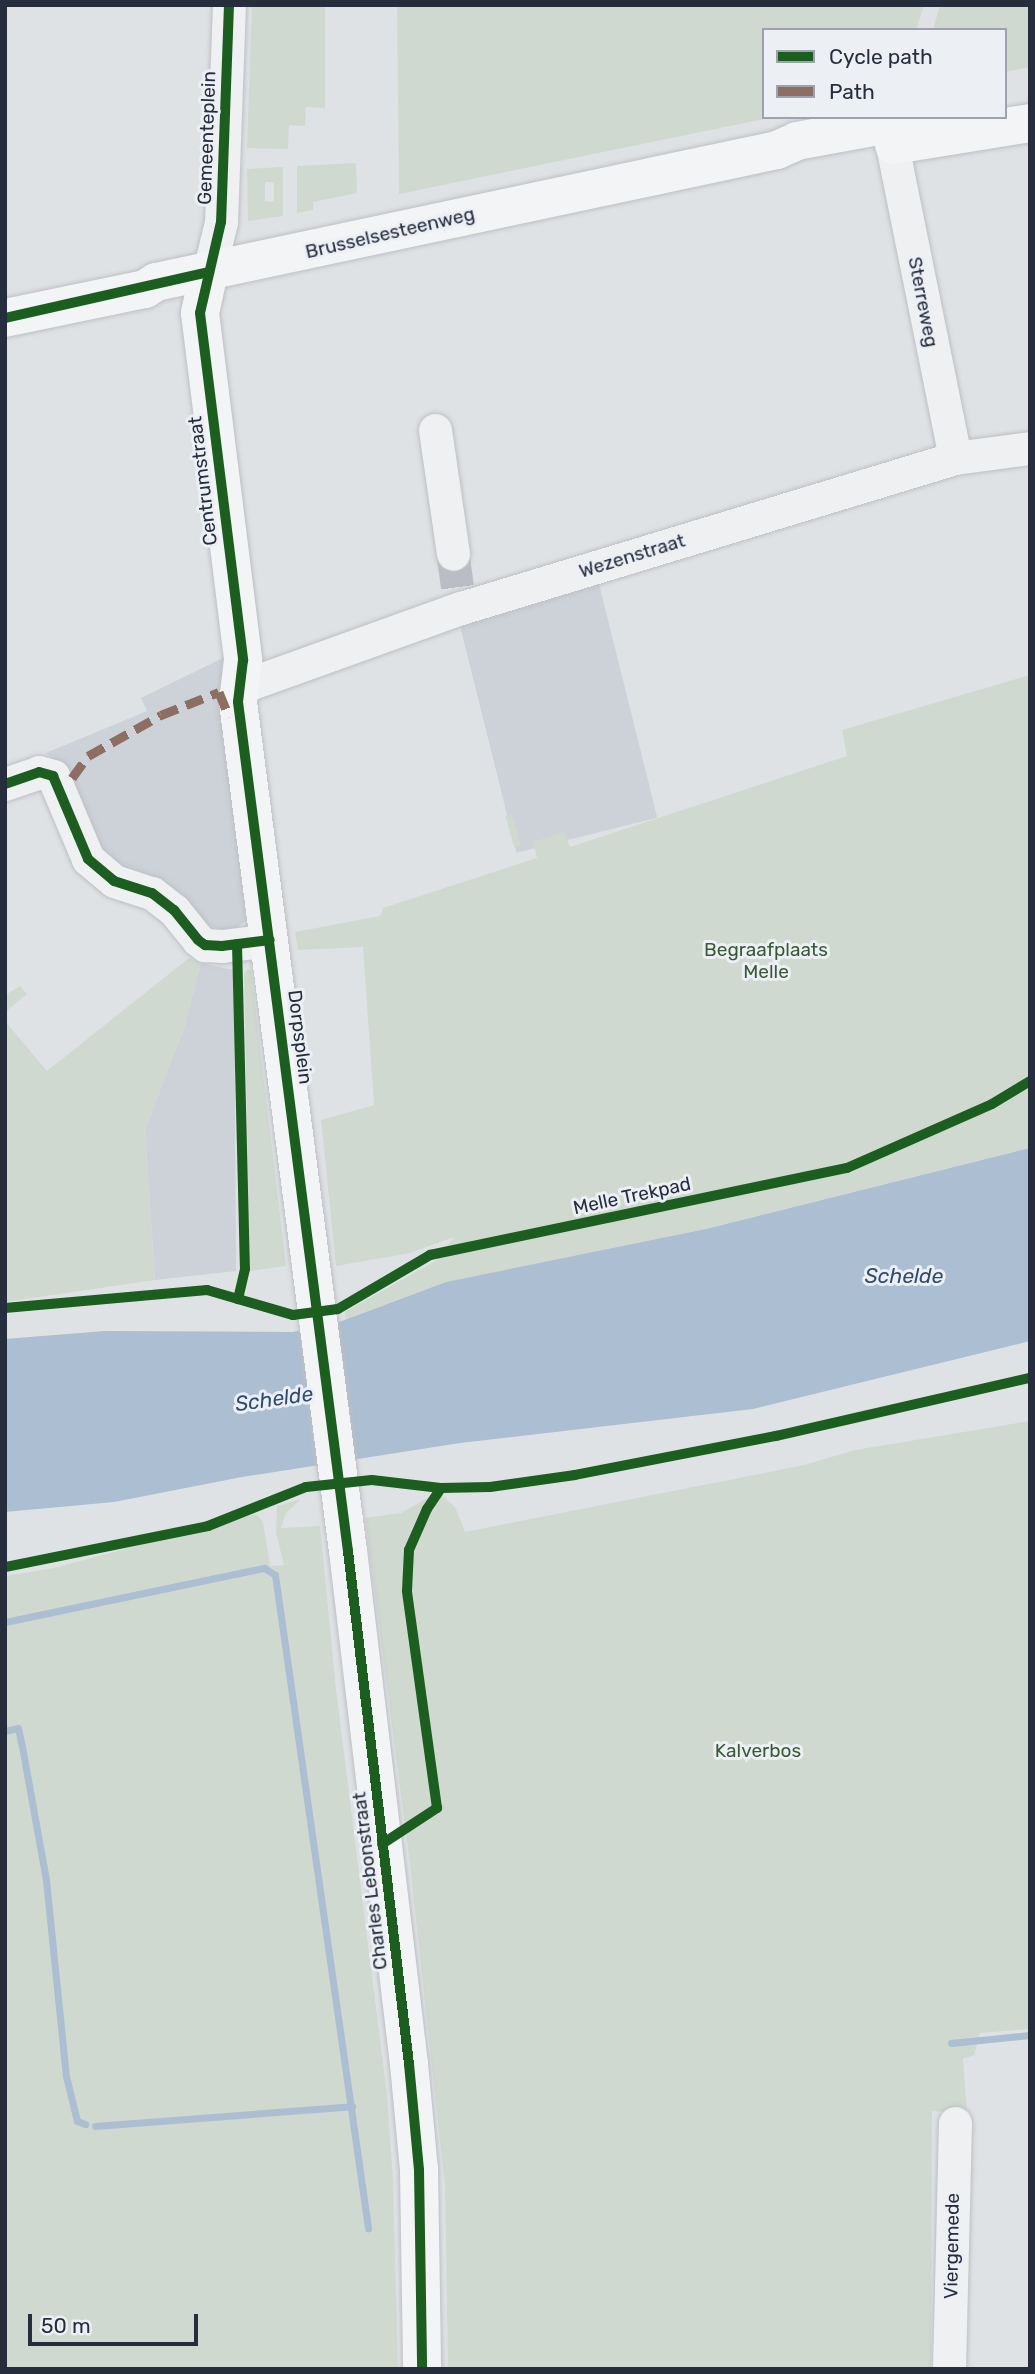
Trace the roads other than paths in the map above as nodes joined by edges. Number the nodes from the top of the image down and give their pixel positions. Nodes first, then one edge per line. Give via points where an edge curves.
1 (229, 5) edge
2 (1030, 107) edge
3 (1007, 110) edge
4 (917, 119) edge
5 (1030, 123) edge
6 (892, 145) junction
7 (777, 150) junction
8 (209, 272) junction
9 (5, 318) edge
10 (435, 430) dead end
11 (1030, 448) edge
12 (955, 458) junction
13 (453, 554) tunnel mouth
14 (240, 687) junction
15 (5, 784) edge
16 (253, 942) junction
17 (327, 1391) joint
18 (955, 2123) dead end
19 (422, 2369) edge
20 (949, 2369) edge

1 - 8 street, Gemeenteplein via 221,222
2 - 3 main road
4 - 7 main road, Brusselsesteenweg via 797,141
5 - 6 main road, Brusselsesteenweg
6 - 7 main road, Brusselsesteenweg via 799,153
6 - 12 street, Sterreweg
7 - 8 main road, Brusselsesteenweg
8 - 9 main road, Brusselsesteenweg
8 - 14 main road, Centrumstraat via 200,313 243,660
10 - 13 street
11 - 12 street, Wezenstraat
12 - 14 street, Wezenstraat via 460,603
14 - 16 main road, Dorpsplein
15 - 16 street via 39,772 53,776 88,859 114,881 152,893 205,945
16 - 17 main road, Dorpsplein via 311,1268
17 - 19 main road, Charles Lebonstraat via 409,2064 419,2170
18 - 20 street, Viergemede

